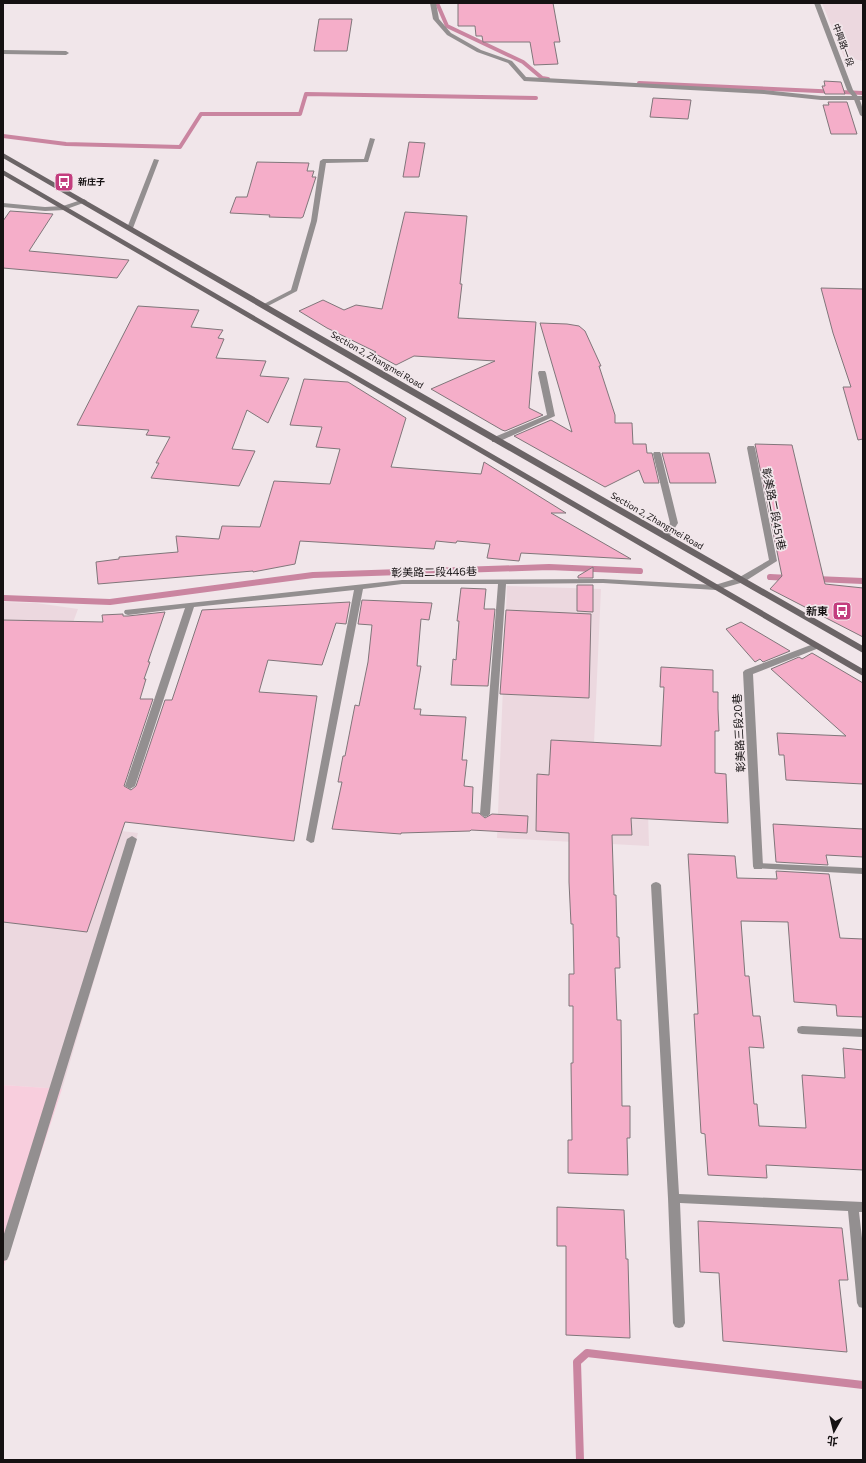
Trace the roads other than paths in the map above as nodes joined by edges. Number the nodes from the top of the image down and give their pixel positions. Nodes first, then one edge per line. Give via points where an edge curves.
1 (433, 3) edge
2 (817, 3) edge
3 (3, 52) edge
4 (66, 53) dead end
5 (856, 97) junction
6 (863, 98) edge
7 (863, 115) edge
8 (372, 139) dead end
9 (3, 155) edge
10 (156, 160) dead end
11 (3, 172) edge
12 (84, 201) junction
13 (3, 205) edge
14 (64, 208) junction
15 (130, 228) junction
16 (264, 306) junction
17 (359, 361) junction
18 (339, 369) junction
19 (542, 374) dead end
20 (495, 440) junction
21 (751, 448) dead end
22 (657, 454) dead end
23 (665, 537) junction
24 (741, 580) junction
25 (502, 582) junction
26 (360, 587) junction
27 (716, 588) junction
28 (190, 606) junction
29 (128, 612) dead end
30 (816, 646) junction
31 (863, 650) edge
32 (863, 673) edge
33 (130, 786) dead end
34 (485, 814) dead end
35 (132, 839) dead end
36 (311, 840) dead end
37 (758, 866) joint
38 (863, 871) edge
39 (656, 885) dead end
40 (802, 1030) dead end
41 (863, 1033) edge
42 (674, 1198) junction
43 (858, 1207) edge
44 (3, 1256) edge
45 (863, 1303) edge
46 (678, 1323) dead end

1 - 5 lane via 436,19 449,34 479,51 510,62 524,79 821,98
2 - 5 street, 中興路一段 via 850,90
3 - 4 lane
5 - 6 lane
5 - 7 street, 中興路一段
8 - 16 lane via 366,161 323,161 314,221 294,291
9 - 12 main road, Section 2, Zhangmei Road
10 - 15 lane
11 - 14 main road
12 - 14 street
12 - 15 main road, Section 2, Zhangmei Road
13 - 14 street
14 - 18 main road
15 - 16 main road, Section 2, Zhangmei Road
16 - 17 main road, Section 2, Zhangmei Road
17 - 18 main road
17 - 20 main road, Section 2, Zhangmei Road
18 - 27 main road
19 - 20 lane via 551,416
20 - 23 main road, Section 2, Zhangmei Road
21 - 24 lane, 彰美路二段451巷 via 773,561
22 - 23 lane via 674,522
23 - 24 main road, Section 2, Zhangmei Road
24 - 27 lane, 彰美路二段446巷
24 - 31 main road, Section 2, Zhangmei Road
25 - 26 lane, 彰美路二段446巷 via 402,582
25 - 27 lane, 彰美路二段446巷 via 603,581
25 - 34 lane
26 - 28 lane, 彰美路二段446巷
26 - 36 lane
27 - 30 main road
28 - 29 lane, 彰美路二段446巷
28 - 33 lane
30 - 32 main road
30 - 37 street, 彰美路三段20巷 via 748,672
35 - 44 lane
37 - 38 lane
39 - 42 lane
40 - 41 lane
42 - 43 lane
42 - 46 lane
43 - 45 lane

